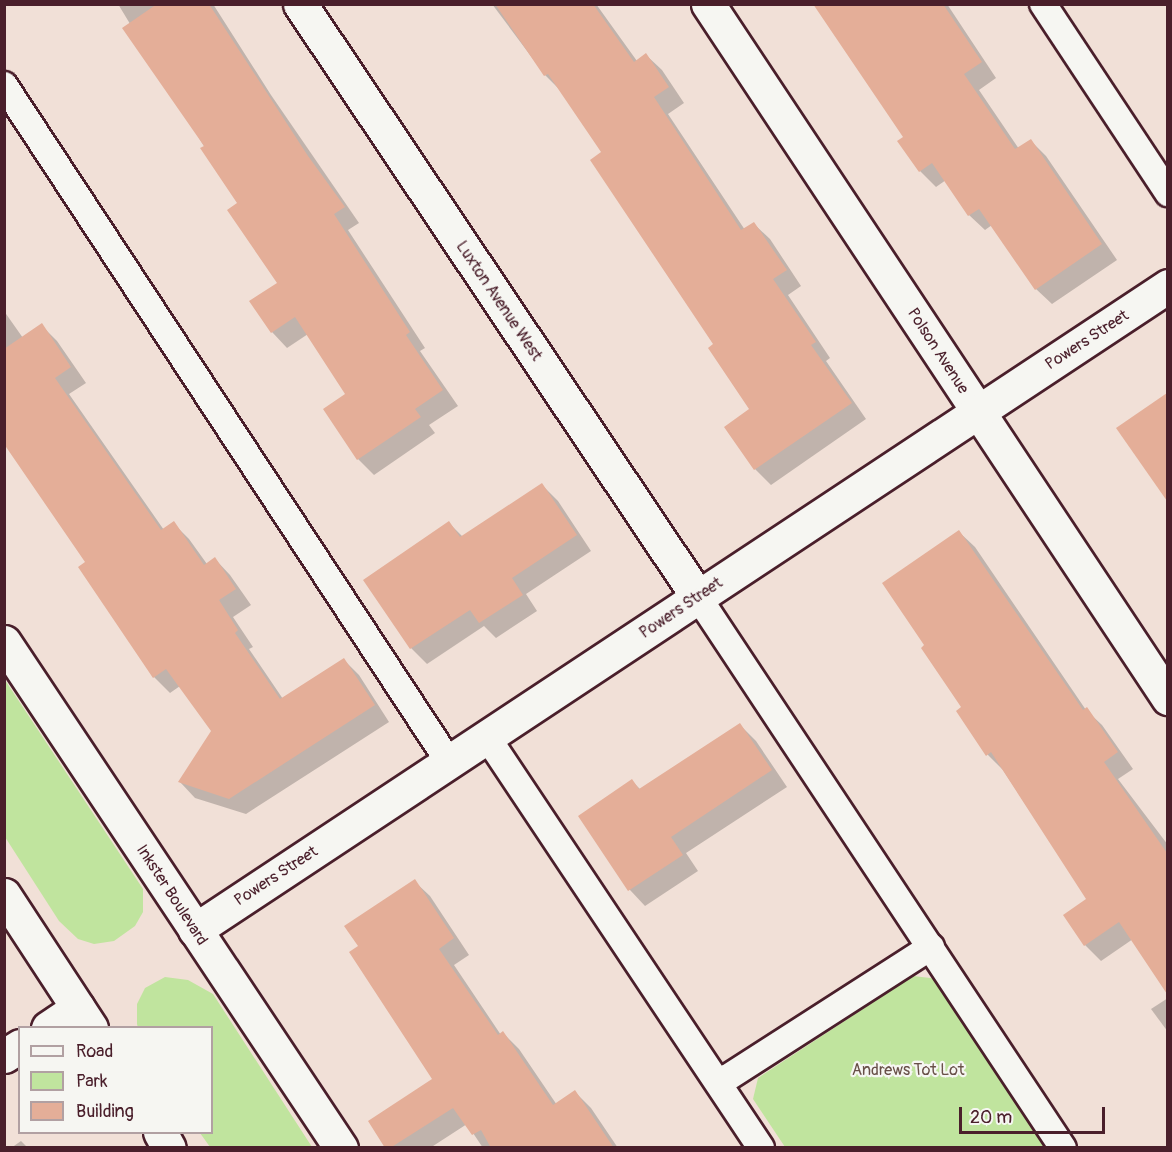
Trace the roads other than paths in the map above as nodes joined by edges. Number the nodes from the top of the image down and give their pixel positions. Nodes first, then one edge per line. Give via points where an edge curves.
1 (300, 4) edge
2 (708, 4) edge
3 (1043, 4) edge
4 (4, 84) edge
5 (1167, 193) edge
6 (1167, 286) edge
7 (978, 411) junction
8 (698, 597) junction
9 (4, 642) edge
10 (1167, 698) edge
11 (487, 737) junction
12 (449, 762) junction
13 (4, 895) edge
14 (195, 930) junction
15 (931, 947) junction
16 (84, 1018) edge
17 (55, 1026) edge
18 (18, 1047) edge
19 (4, 1056) edge
20 (719, 1083) junction
21 (161, 1134) edge
22 (169, 1148) edge
23 (340, 1148) edge
24 (761, 1148) edge
25 (1063, 1148) edge

1 - 8 street, Luxton Avenue West
2 - 7 street, Polson Avenue
3 - 5 lane
4 - 12 lane
6 - 7 street, Powers Street
7 - 8 street, Powers Street
7 - 10 street, Polson Avenue
8 - 11 street, Powers Street
8 - 15 lane
9 - 14 street, Inkster Boulevard
11 - 12 street, Powers Street
11 - 20 lane
12 - 14 street, Powers Street
13 - 16 street
14 - 23 street, Inkster Boulevard
15 - 20 lane
15 - 25 lane
16 - 17 street
18 - 19 street
20 - 24 lane
21 - 22 street

